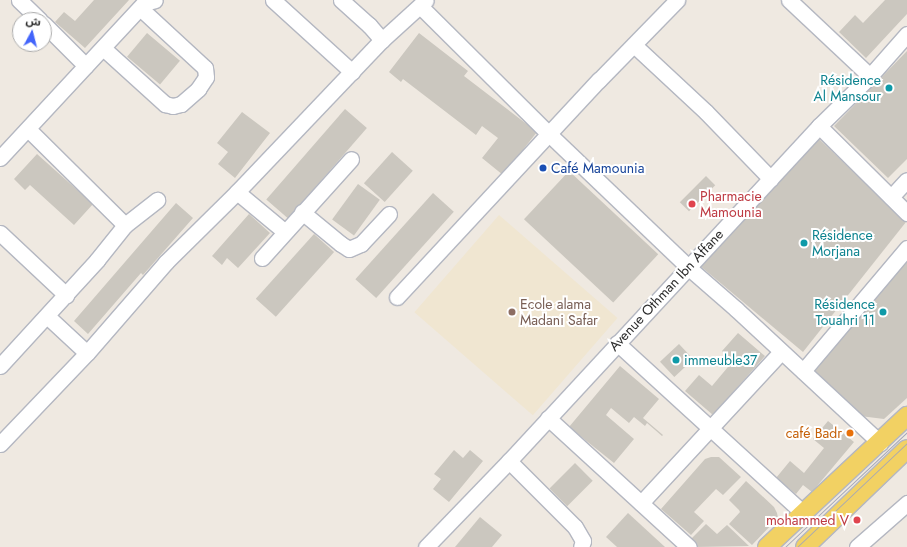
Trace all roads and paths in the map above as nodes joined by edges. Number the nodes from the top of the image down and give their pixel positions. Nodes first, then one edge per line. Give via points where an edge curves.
1 (19, 0) edge
2 (273, 0) edge
3 (341, 0) edge
4 (677, 0) edge
5 (789, 0) edge
6 (146, 3) edge
7 (423, 3) edge
8 (32, 12) edge
9 (52, 32) edge
10 (907, 34) edge
11 (382, 40) junction
12 (634, 45) junction
13 (103, 48) junction
14 (86, 66) junction
15 (352, 72) junction
16 (870, 76) junction
17 (819, 126) junction
18 (28, 129) junction
19 (549, 134) junction
20 (0, 158) edge
21 (351, 159) dead end
22 (771, 179) junction
23 (907, 180) edge
24 (237, 192) junction
25 (892, 197) junction
26 (157, 200) dead end
27 (302, 212) junction
28 (907, 213) edge
29 (389, 214) dead end
30 (125, 225) junction
31 (284, 231) junction
32 (0, 233) edge
33 (907, 248) edge
34 (262, 258) dead end
35 (689, 268) junction
36 (66, 295) junction
37 (397, 297) dead end
38 (47, 316) junction
39 (617, 343) junction
40 (781, 352) junction
41 (87, 353) junction
42 (0, 366) edge
43 (803, 372) junction
44 (907, 416) edge
45 (548, 418) junction
46 (711, 427) junction
47 (880, 443) junction
48 (0, 444) edge
49 (907, 449) edge
50 (509, 461) junction
51 (641, 503) junction
52 (907, 503) edge
53 (804, 514) junction
54 (426, 547) edge
55 (581, 547) edge
56 (689, 547) edge
57 (767, 547) edge
58 (805, 547) edge
59 (857, 547) edge

1 - 8 street
2 - 15 street
3 - 11 street
4 - 12 street
5 - 16 street
6 - 13 street
6 - 13 street via 205,68 206,77 198,89 180,104 165,104
7 - 11 street
7 - 19 street
9 - 14 street
10 - 16 street, Avenue Othman Ibn Affane
11 - 15 street
12 - 19 street
12 - 22 street via 706,112
13 - 14 street
14 - 18 street
15 - 24 street
16 - 17 street, Avenue Othman Ibn Affane
17 - 22 street, Avenue Othman Ibn Affane
17 - 25 street
18 - 20 street
18 - 30 street
19 - 35 street
19 - 37 street
21 - 27 street
22 - 35 street, Avenue Othman Ibn Affane
23 - 25 street
24 - 31 street
24 - 41 street via 166,262
25 - 28 street
26 - 30 street
27 - 29 street via 349,248 361,244
27 - 31 street
30 - 36 street
31 - 34 street
32 - 36 street
33 - 43 street
35 - 39 street, Avenue Othman Ibn Affane
35 - 40 street
36 - 38 street
38 - 41 street
38 - 42 street
39 - 45 street, Avenue Othman Ibn Affane
39 - 46 street
40 - 43 street
40 - 46 street
41 - 48 street
43 - 47 street
44 - 47 main road
45 - 50 street, Avenue Othman Ibn Affane
45 - 51 street
46 - 51 street
46 - 53 street
47 - 53 main road
49 - 58 main road
50 - 54 street, Avenue Othman Ibn Affane
50 - 55 street via 575,527 583,541
51 - 56 street
52 - 59 street
53 - 57 main road

